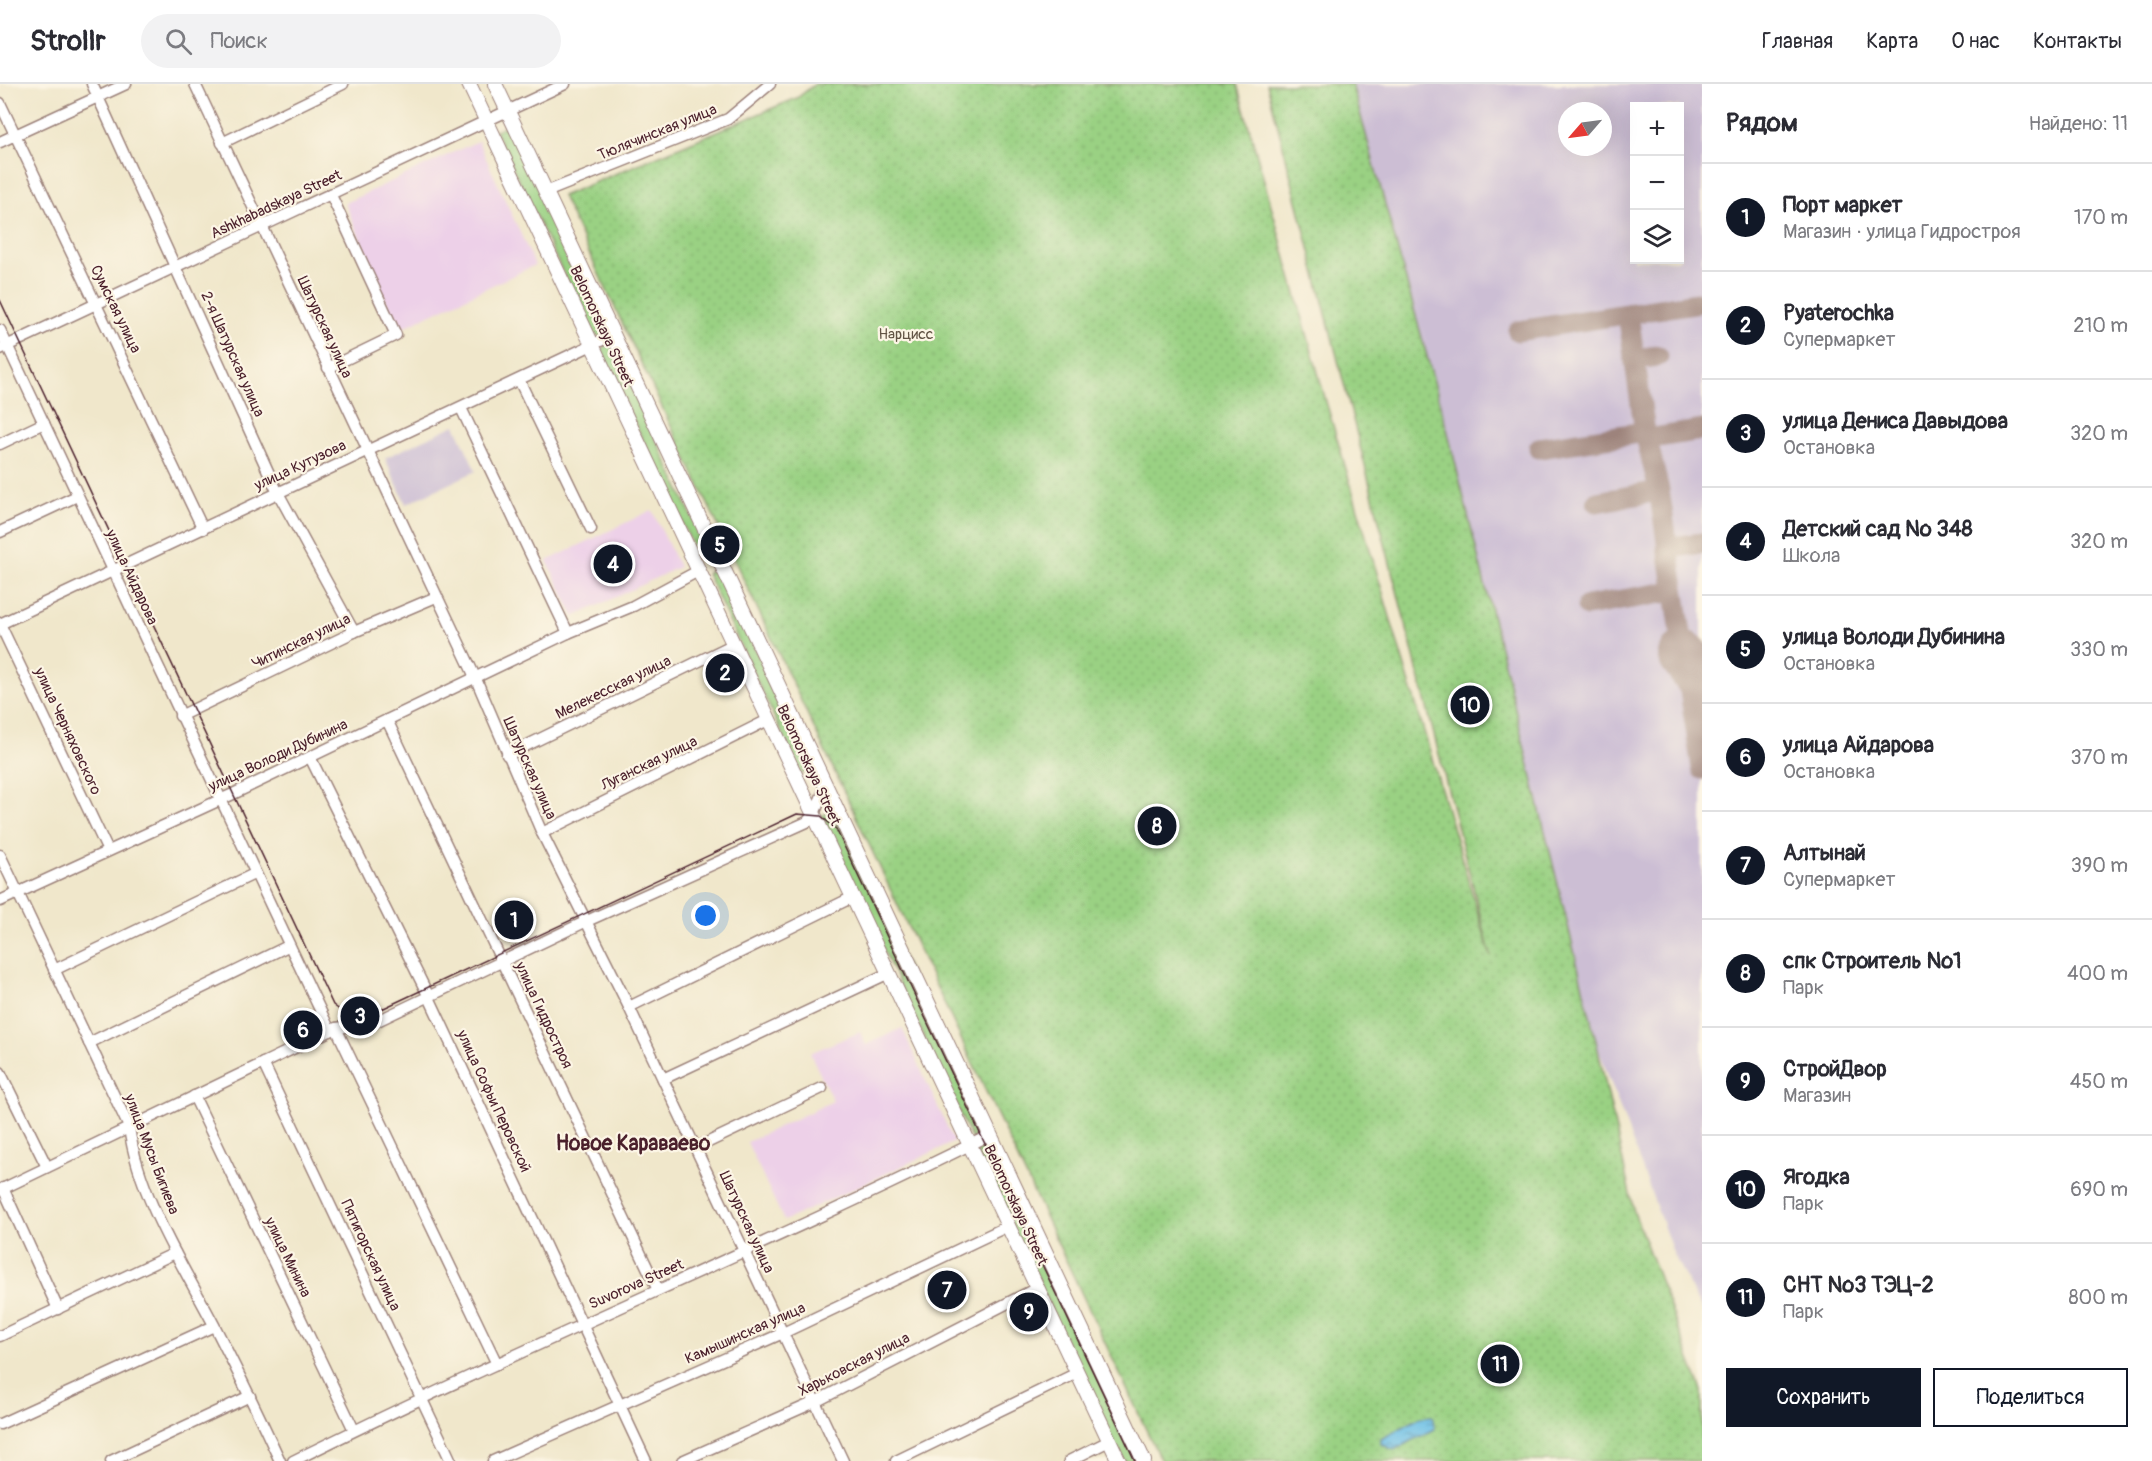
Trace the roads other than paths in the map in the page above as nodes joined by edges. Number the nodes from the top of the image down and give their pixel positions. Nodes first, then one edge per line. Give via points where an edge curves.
1 (93, 84) edge
2 (126, 84) edge
3 (195, 84) edge
4 (343, 84) edge
5 (469, 84) edge
6 (495, 84) edge
7 (565, 84) edge
8 (770, 84) edge
9 (99, 96) junction
10 (0, 103) edge
11 (508, 112) junction
12 (487, 122) junction
13 (14, 135) junction
14 (0, 142) edge
15 (222, 143) junction
16 (546, 192) junction
17 (332, 195) junction
18 (262, 227) junction
19 (177, 267) junction
20 (97, 304) junction
21 (0, 330) edge
22 (613, 335) junction
23 (593, 345) junction
24 (4, 347) edge
25 (327, 368) junction
26 (519, 380) junction
27 (461, 408) junction
28 (44, 423) junction
29 (0, 444) edge
30 (366, 451) junction
31 (278, 491) junction
32 (77, 496) junction
33 (203, 529) junction
34 (591, 529) dead end
35 (0, 532) edge
36 (720, 561) junction
37 (698, 571) junction
38 (113, 572) junction
39 (436, 597) junction
40 (0, 624) edge
41 (354, 632) junction
42 (568, 633) junction
43 (732, 645) junction
44 (476, 679) junction
45 (180, 716) junction
46 (770, 719) junction
47 (387, 720) junction
48 (507, 755) junction
49 (310, 757) junction
50 (826, 786) junction
51 (219, 799) junction
52 (814, 814) junction
53 (542, 833) junction
54 (108, 851) junction
55 (0, 855) edge
56 (254, 874) junction
57 (18, 893) junction
58 (853, 897) junction
59 (0, 901) edge
60 (587, 921) junction
61 (288, 946) junction
62 (502, 961) junction
63 (54, 970) junction
64 (889, 973) junction
65 (428, 995) junction
66 (629, 1007) junction
67 (333, 1029) junction
68 (89, 1043) junction
69 (263, 1063) junction
70 (0, 1072) edge
71 (663, 1079) junction
72 (822, 1088) dead end
73 (194, 1096) junction
74 (129, 1127) junction
75 (990, 1135) junction
76 (970, 1145) junction
77 (696, 1148) junction
78 (47, 1167) junction
79 (1, 1189) edge
80 (1008, 1227) junction
81 (745, 1252) junction
82 (175, 1253) junction
83 (1037, 1288) junction
84 (658, 1290) junction
85 (58, 1309) junction
86 (582, 1324) junction
87 (214, 1326) junction
88 (783, 1333) junction
89 (0, 1336) edge
90 (497, 1364) junction
91 (1077, 1373) junction
92 (250, 1396) junction
93 (422, 1398) junction
94 (815, 1402) junction
95 (620, 1405) junction
96 (0, 1424) edge
97 (354, 1430) junction
98 (1109, 1441) junction
99 (111, 1461) edge
100 (280, 1461) edge
101 (294, 1461) edge
102 (452, 1461) edge
103 (493, 1461) edge
104 (646, 1461) edge
105 (682, 1461) edge
106 (843, 1461) edge
107 (896, 1461) edge
108 (1069, 1461) edge
109 (1119, 1461) edge
110 (1144, 1461) edge

1 - 9 street, 2-я Шатурская улица
2 - 9 street
3 - 15 street, Шатурская улица
4 - 15 street
5 - 12 main road, Belomorskaya Street
6 - 11 main road, Belomorskaya Street
7 - 11 street, Ashkhabadskaya Street
8 - 16 street, Тюлячинская улица via 728,119
9 - 13 street
9 - 19 street, 2-я Шатурская улица
10 - 13 street, Сумская улица
11 - 12 street, Ashkhabadskaya Street
11 - 16 main road, Belomorskaya Street
12 - 17 street, Ashkhabadskaya Street
12 - 23 main road, Belomorskaya Street
13 - 14 street
13 - 20 street, Сумская улица
15 - 18 street, Шатурская улица
16 - 22 main road, Belomorskaya Street
17 - 18 street, Ashkhabadskaya Street
17 - 25 street via 396,335
18 - 19 street, Ashkhabadskaya Street
18 - 25 street, Шатурская улица
19 - 20 street, Ashkhabadskaya Street
19 - 31 street, 2-я Шатурская улица
20 - 24 street, Ashkhabadskaya Street
20 - 33 street, Сумская улица
21 - 24 street, улица Айдарова
22 - 23 street, улица Кутузова
22 - 36 main road, Belomorskaya Street
23 - 26 street, улица Кутузова
23 - 37 main road, Belomorskaya Street
24 - 28 street, улица Айдарова
25 - 30 street, Шатурская улица
26 - 27 street, улица Кутузова
26 - 34 street
27 - 30 street, улица Кутузова
27 - 42 street
28 - 29 street
28 - 32 street, улица Айдарова
30 - 31 street, улица Кутузова
30 - 39 street, Шатурская улица
31 - 33 street, улица Кутузова
31 - 41 street, 2-я Шатурская улица
32 - 35 street
32 - 38 street, улица Айдарова
33 - 38 street, улица Кутузова
36 - 37 main road
36 - 50 main road, Belomorskaya Street
37 - 42 street, улица Володи Дубинина via 633,606
37 - 43 main road, Belomorskaya Street
38 - 40 street, улица Кутузова
38 - 45 street, улица Айдарова
39 - 41 street, Читинская улица
39 - 44 street, Шатурская улица
40 - 54 street, улица Черняховского
41 - 45 street, Читинская улица
42 - 44 street, улица Володи Дубинина
43 - 46 main road, Belomorskaya Street
43 - 48 street, Мелекесская улица
44 - 47 street, улица Володи Дубинина
44 - 48 street, Шатурская улица
45 - 51 street, улица Айдарова
46 - 52 main road, Belomorskaya Street
46 - 53 street, Луганская улица
47 - 49 street, улица Володи Дубинина
47 - 62 street, улица Гидростроя
48 - 53 street, Шатурская улица
49 - 51 street, улица Володи Дубинина
49 - 65 street, улица Софьи Перовской
50 - 52 street
50 - 75 main road, Belomorskaya Street
51 - 54 street, улица Володи Дубинина
51 - 56 street, улица Айдарова
52 - 58 main road, Belomorskaya Street
52 - 60 street via 807,822
53 - 60 street, Шатурская улица
54 - 57 street, улица Володи Дубинина
55 - 57 street, улица Мусы Бигиева
56 - 61 street, улица Айдарова
56 - 63 street
57 - 59 street, улица Володи Дубинина
57 - 63 street, улица Мусы Бигиева
58 - 64 main road, Belomorskaya Street
58 - 66 street
60 - 62 street
60 - 66 street, Шатурская улица
61 - 67 street, улица Айдарова
61 - 68 street
62 - 65 street
62 - 84 street, улица Гидростроя
63 - 68 street, улица Мусы Бигиева
64 - 71 street
64 - 76 main road, Belomorskaya Street
65 - 67 street via 371,1024
65 - 86 street, улица Софьи Перовской
66 - 71 street, Шатурская улица
67 - 69 street
67 - 90 street, улица Айдарова
68 - 74 street, улица Мусы Бигиева
69 - 73 street
69 - 93 street, Пятигорская улица
70 - 78 street
71 - 77 street, Шатурская улица
72 - 77 street
73 - 74 street
73 - 97 street, улица Минина
74 - 78 street
74 - 82 street, улица Мусы Бигиева via 133,1155
75 - 76 street, Suvorova Street
75 - 110 main road, Belomorskaya Street
76 - 80 main road, Belomorskaya Street
76 - 81 street, Suvorova Street
77 - 81 street, Шатурская улица
78 - 79 street
79 - 85 street
80 - 83 main road, Belomorskaya Street
80 - 88 street, Камышинская улица
81 - 84 street, Suvorova Street
81 - 88 street, Шатурская улица
82 - 85 street
82 - 87 street, улица Мусы Бигиева
83 - 91 main road, Belomorskaya Street
83 - 94 street, Харьковская улица
84 - 86 street, Suvorova Street
85 - 89 street
86 - 90 street, Suvorova Street
86 - 95 street, улица Софьи Перовской
87 - 92 street, улица Мусы Бигиева
87 - 96 street
88 - 94 street, Шатурская улица
88 - 95 street, Камышинская улица
90 - 93 street, Suvorova Street
91 - 98 main road, Belomorskaya Street
91 - 107 street
92 - 99 street
92 - 100 street, улица Мусы Бигиева
93 - 97 street, Suvorova Street
93 - 102 street, Пятигорская улица
94 - 105 street, Харьковская улица
94 - 106 street, Шатурская улица
95 - 103 street, Камышинская улица
95 - 104 street, улица Софьи Перовской
97 - 101 street, Suvorova Street
98 - 108 street
98 - 109 main road, Belomorskaya Street

